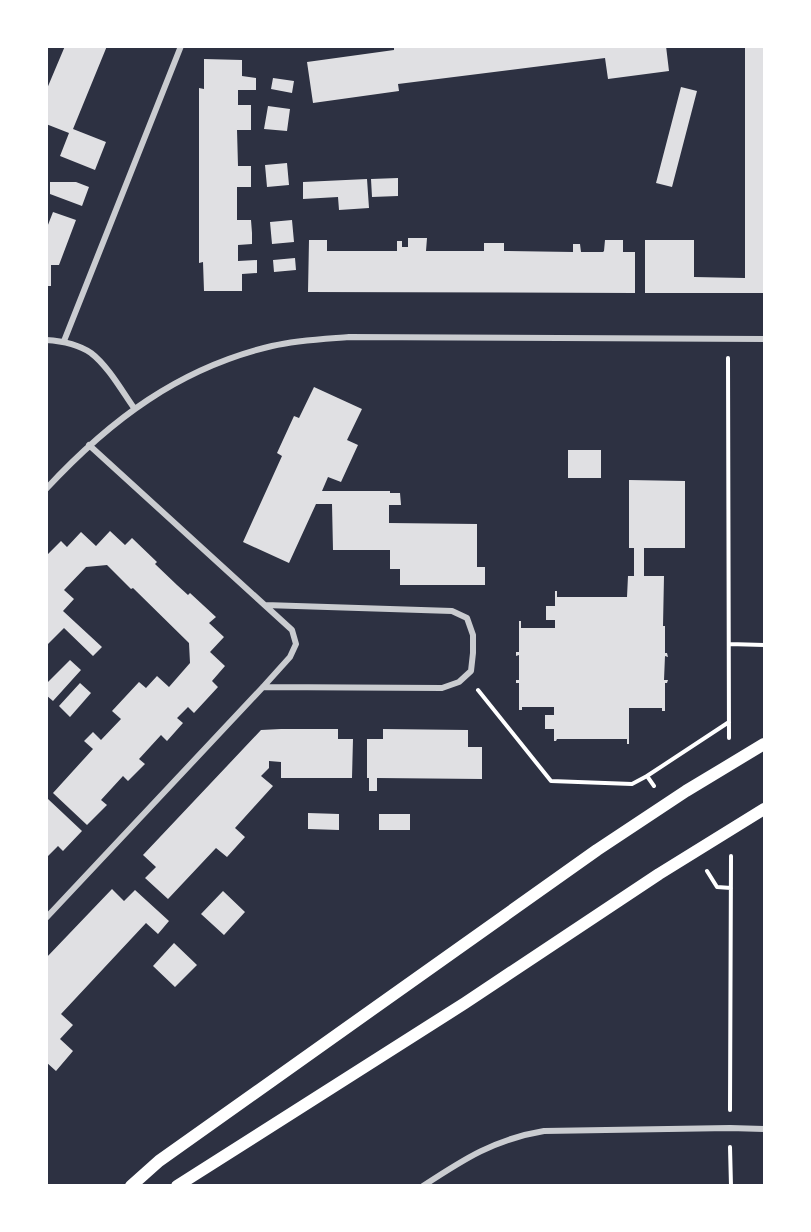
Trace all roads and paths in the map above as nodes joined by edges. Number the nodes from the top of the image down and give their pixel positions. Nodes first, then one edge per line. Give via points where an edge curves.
1 (181, 46) edge
2 (728, 338) junction
3 (765, 339) edge
4 (46, 340) edge
5 (64, 341) junction
6 (134, 408) junction
7 (89, 445) junction
8 (46, 489) edge
9 (265, 604) junction
10 (729, 644) junction
11 (765, 645) edge
12 (466, 675) junction
13 (263, 687) junction
14 (729, 723) dead end
15 (765, 744) edge
16 (647, 776) dead end
17 (765, 809) edge
18 (731, 888) dead end
19 (46, 918) edge
20 (730, 1128) junction
21 (765, 1129) edge
22 (131, 1185) edge
23 (177, 1185) edge
24 (423, 1185) edge
25 (731, 1185) edge

1 - 5 street
2 - 3 street
2 - 6 street via 349,337 298,341 246,353 195,372
2 - 10 path
4 - 5 street
5 - 6 street via 90,352
6 - 7 street
7 - 8 street
7 - 9 street
9 - 12 street via 452,610 467,618 473,635 471,671
9 - 13 street via 292,630 296,644 290,657
10 - 11 path
10 - 14 path
12 - 13 street via 442,688
12 - 16 path via 551,781 632,784
13 - 19 street
15 - 22 main road via 597,850 159,1161
17 - 23 main road
18 - 20 path
20 - 21 street
20 - 24 street via 524,1134 467,1157
20 - 25 path

